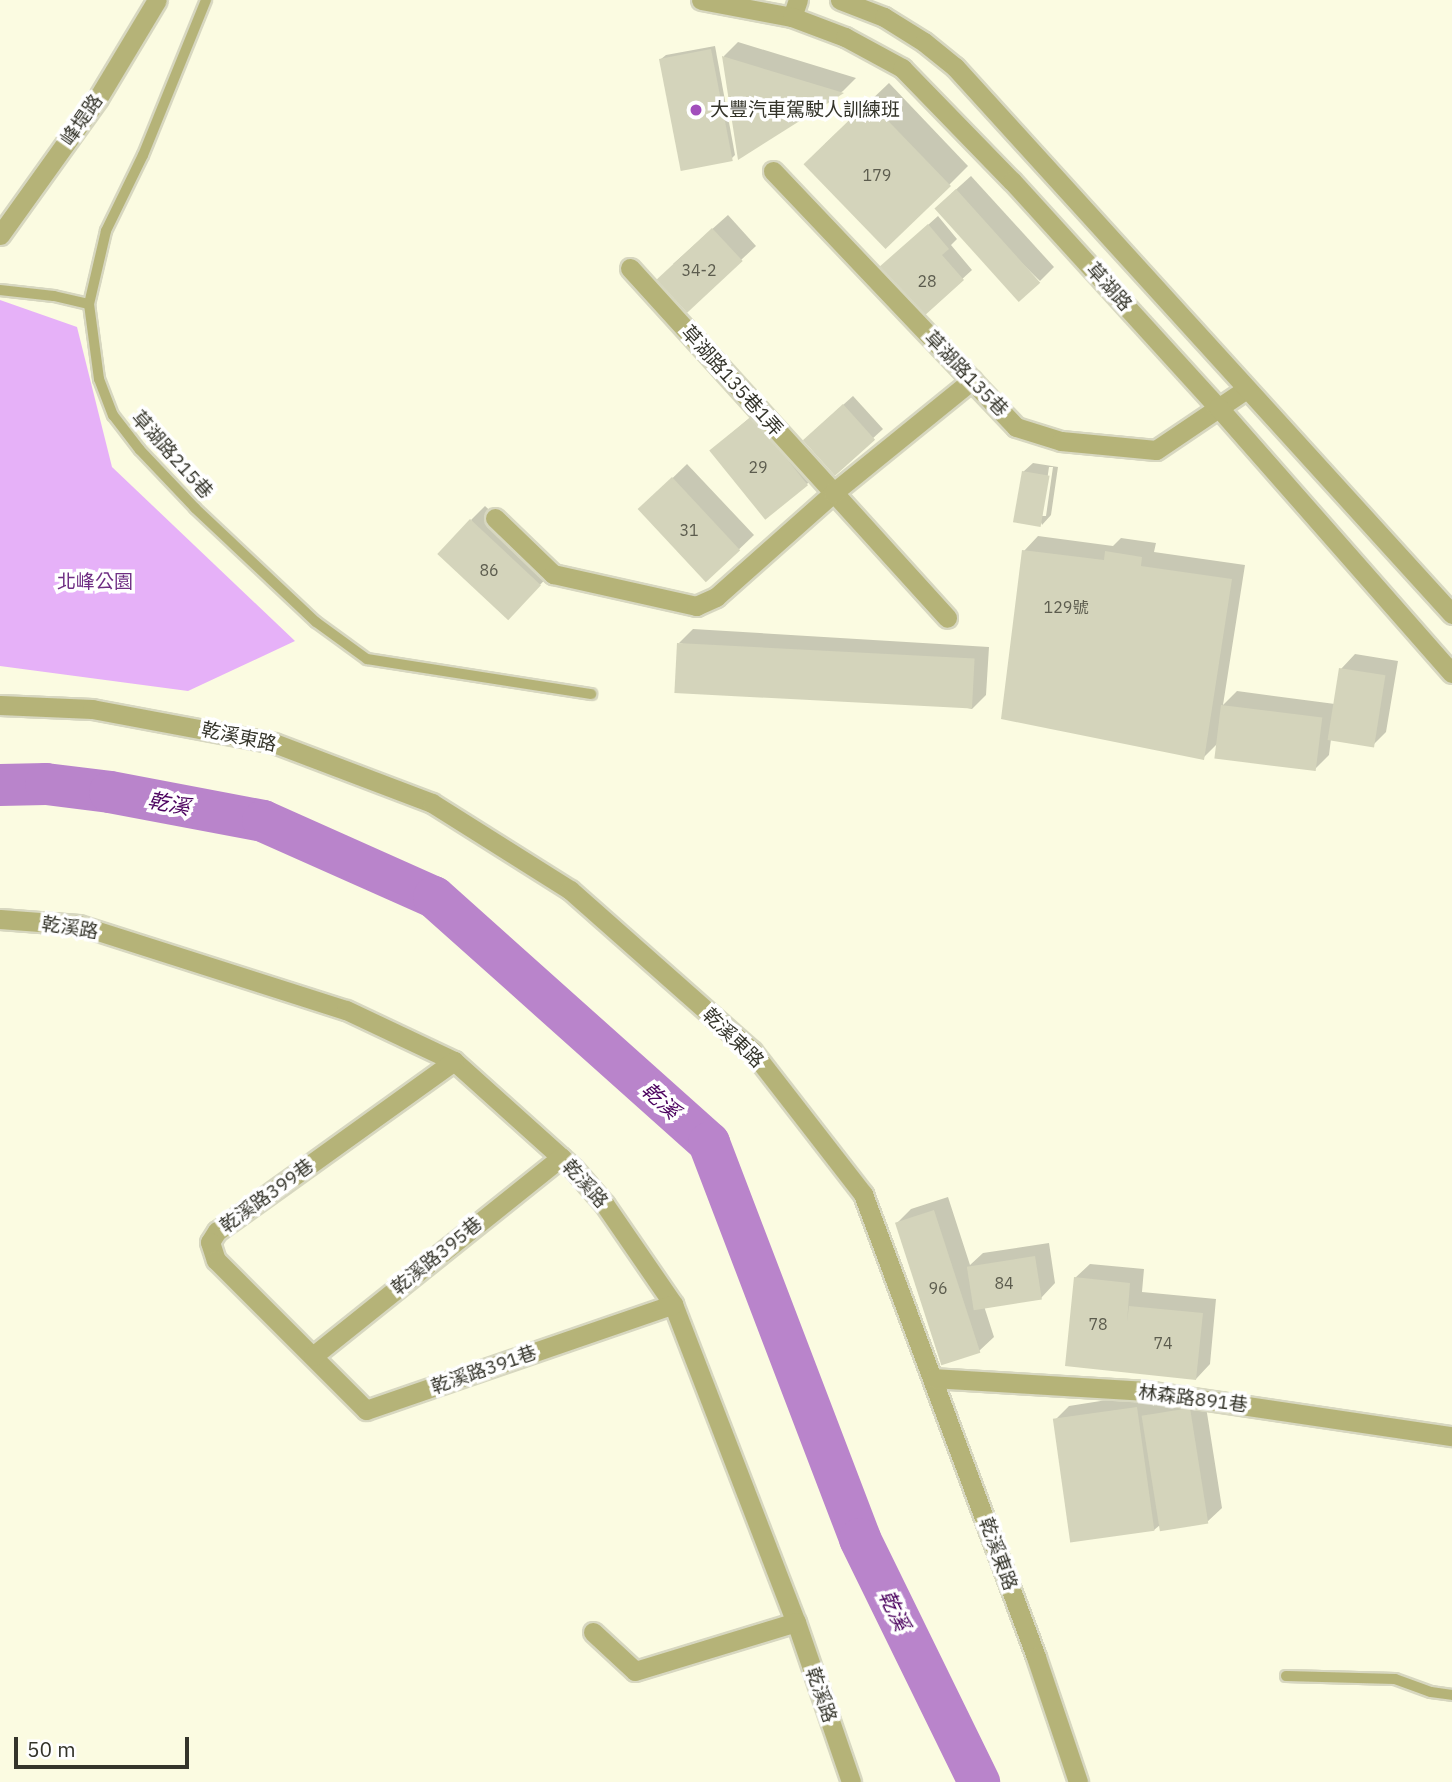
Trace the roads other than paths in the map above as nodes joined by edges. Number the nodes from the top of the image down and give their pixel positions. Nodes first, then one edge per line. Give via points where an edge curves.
1 (157, 0) edge
2 (205, 0) edge
3 (701, 0) edge
4 (839, 0) edge
5 (795, 8) edge
6 (773, 171) dead end
7 (0, 236) edge
8 (630, 268) dead end
9 (0, 290) edge
10 (89, 304) junction
11 (972, 380) junction
12 (1245, 390) junction
13 (1218, 407) junction
14 (833, 493) junction
15 (495, 518) dead end
16 (1452, 614) edge
17 (947, 618) dead end
18 (1452, 673) edge
19 (591, 694) dead end
20 (0, 705) edge
21 (0, 919) edge
22 (454, 1061) junction
23 (561, 1157) junction
24 (673, 1304) junction
25 (313, 1356) junction
26 (933, 1378) junction
27 (1452, 1436) edge
28 (796, 1622) junction
29 (593, 1632) dead end
30 (1286, 1676) dead end
31 (1452, 1695) edge
32 (851, 1782) edge
33 (1078, 1782) edge

1 - 7 street, 峰堤路 via 98,98
2 - 10 lane, 草湖路215巷 via 143,155 106,231
3 - 5 street, 草湖路
4 - 12 street, 草湖路 via 884,17 955,67
5 - 13 street, 草湖路 via 902,68 1004,172
6 - 11 street, 草湖路135巷
8 - 14 street, 草湖路135巷1弄
9 - 10 lane
10 - 19 lane, 草湖路215巷 via 99,379 113,415 139,450 195,508 316,622 368,659
11 - 13 street, 草湖路135巷 via 1016,427 1061,441 1156,450
11 - 14 street
12 - 13 street, 草湖路135巷
12 - 16 street, 草湖路
13 - 18 street, 草湖路
14 - 15 street via 716,597 696,606 553,574
14 - 17 street, 草湖路135巷1弄
20 - 26 street, 乾溪東路 via 92,709 274,743 432,803 570,890 752,1051 863,1194
21 - 22 street, 乾溪路 via 79,925 346,1010
22 - 23 street, 乾溪路
22 - 25 street, 乾溪路399巷 via 212,1237 216,1260
23 - 24 street, 乾溪路 via 606,1205
23 - 25 street, 乾溪路395巷
24 - 25 street, 乾溪路391巷 via 372,1410 362,1407
24 - 28 street, 乾溪路
26 - 27 street, 林森路891巷 via 1146,1391
26 - 33 street, 乾溪東路
28 - 29 street via 635,1671
28 - 32 street, 乾溪路
30 - 31 lane via 1395,1679

